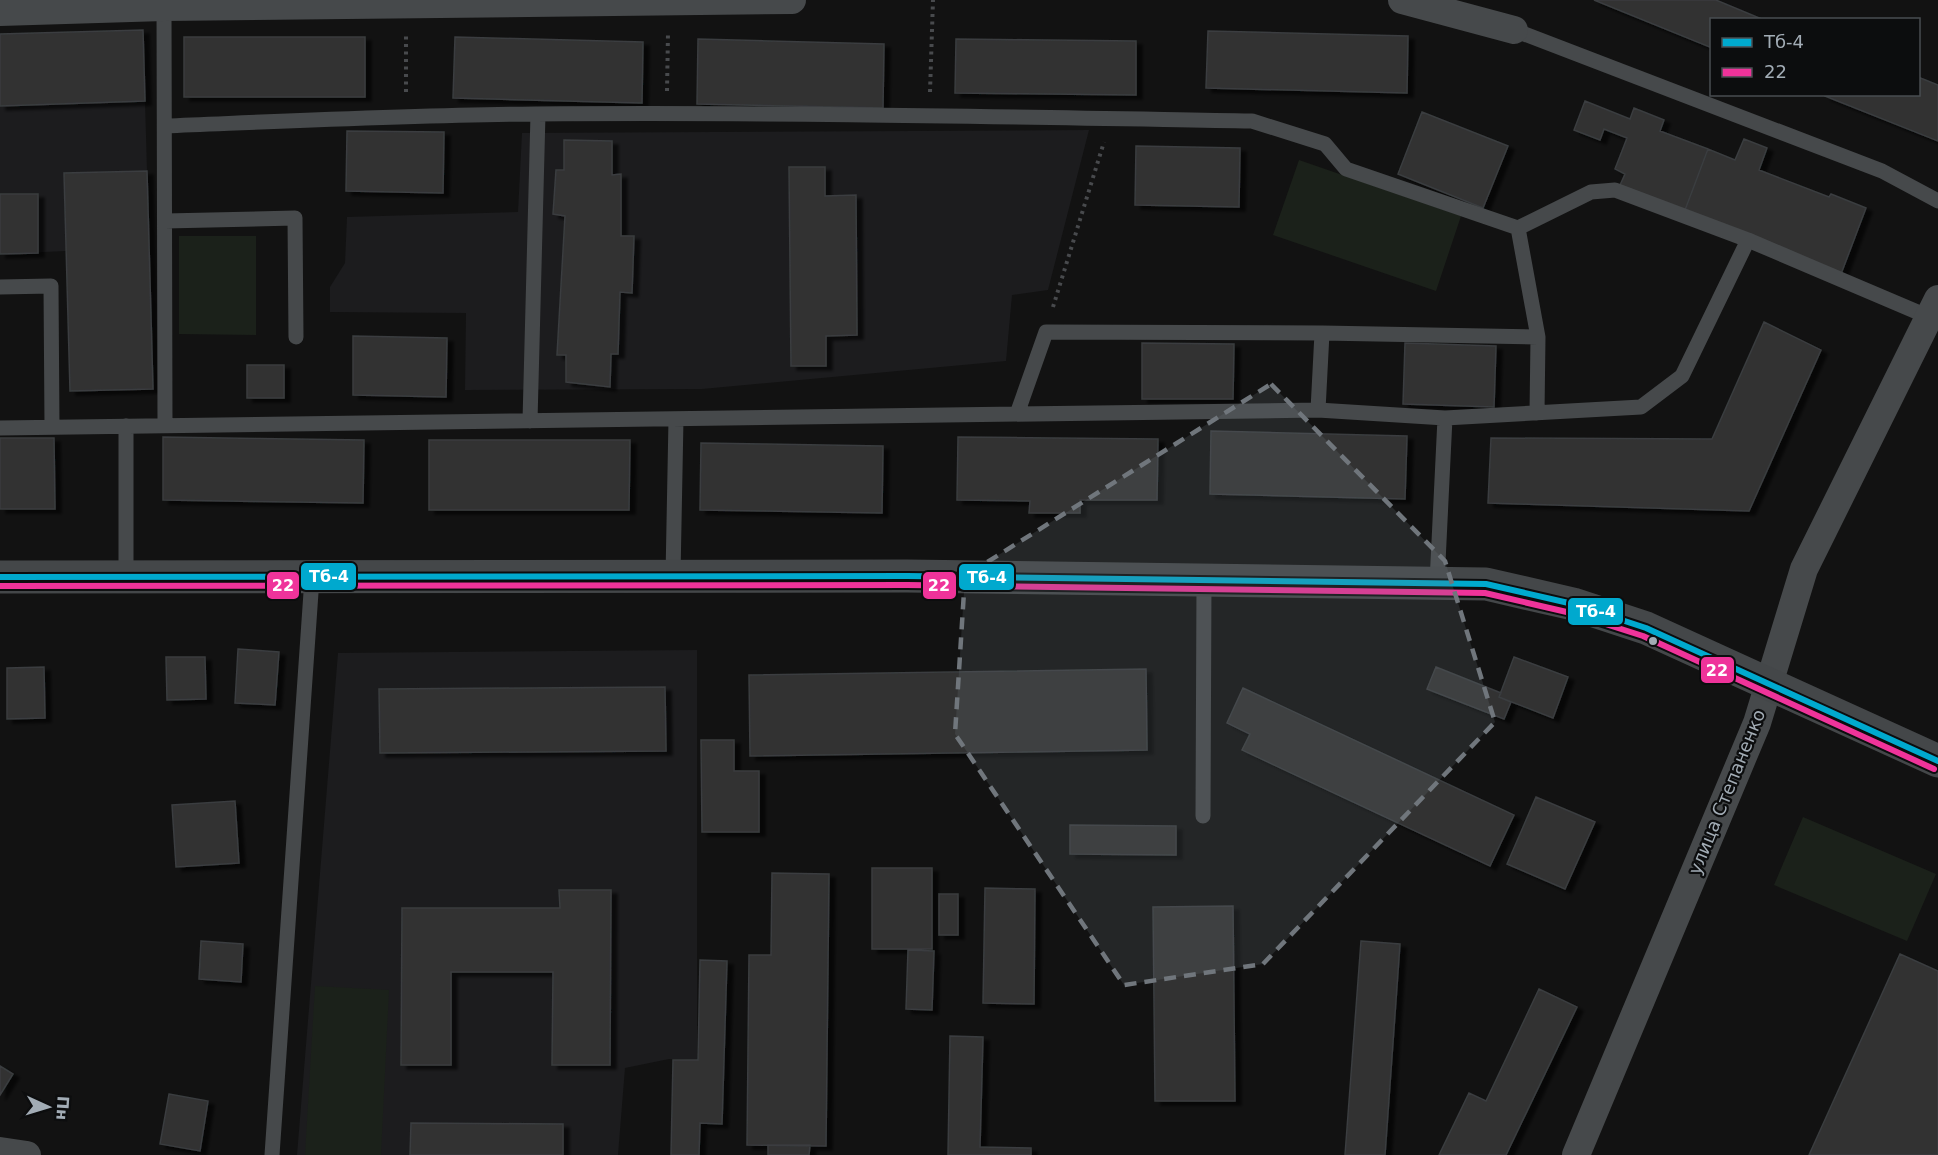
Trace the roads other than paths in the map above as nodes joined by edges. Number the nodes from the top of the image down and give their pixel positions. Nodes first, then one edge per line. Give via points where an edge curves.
1 (792, 0) edge
2 (1402, 0) edge
3 (680, 1) edge
4 (450, 3) edge
5 (164, 4) edge
6 (0, 12) edge
7 (1514, 30) joint
8 (538, 114) junction
9 (165, 126) junction
10 (1938, 201) edge
11 (165, 221) junction
12 (1518, 228) junction
13 (1748, 240) junction
14 (0, 287) edge
15 (1933, 308) edge
16 (1322, 333) junction
17 (296, 337) dead end
18 (1538, 337) junction
19 (1318, 410) junction
20 (1537, 413) junction
21 (1017, 414) junction
22 (1445, 418) junction
23 (676, 419) junction
24 (530, 421) junction
25 (165, 425) junction
26 (126, 426) junction
27 (52, 427) junction
28 (0, 428) edge
29 (673, 576) junction
30 (0, 577) edge
31 (126, 577) junction
32 (312, 578) junction
33 (1204, 581) junction
34 (1437, 583) junction
35 (1768, 685) junction
36 (1938, 761) edge
37 (1203, 816) dead end
38 (0, 1150) edge
39 (27, 1155) edge
40 (272, 1155) edge
41 (1576, 1155) edge

1 - 3 street
2 - 7 street
3 - 4 street
4 - 5 street
5 - 6 street
5 - 9 lane
7 - 10 lane via 1882,171
8 - 9 lane
8 - 12 lane via 1252,121 1325,144 1346,169
8 - 24 lane
9 - 11 lane
11 - 17 lane via 295,218
11 - 25 lane
12 - 13 lane via 1591,192 1615,190
12 - 18 lane
13 - 15 lane
13 - 20 lane via 1682,376 1641,407
14 - 27 lane via 51,286
15 - 35 street, улица Степаненко via 1804,569
16 - 18 lane
16 - 19 lane
16 - 21 lane via 1046,332
18 - 20 lane
19 - 21 lane
19 - 22 lane
20 - 22 lane
21 - 23 lane
22 - 34 lane
23 - 24 lane
23 - 29 lane
24 - 25 lane
25 - 26 lane
26 - 27 lane
26 - 31 lane
27 - 28 lane
29 - 32 main road
29 - 33 main road
30 - 31 main road
31 - 32 main road
32 - 40 lane
33 - 34 main road
33 - 37 lane
34 - 35 main road via 1486,584 1573,604 1646,628
35 - 36 main road
35 - 41 street, улица Степаненко via 1757,723
38 - 39 street

